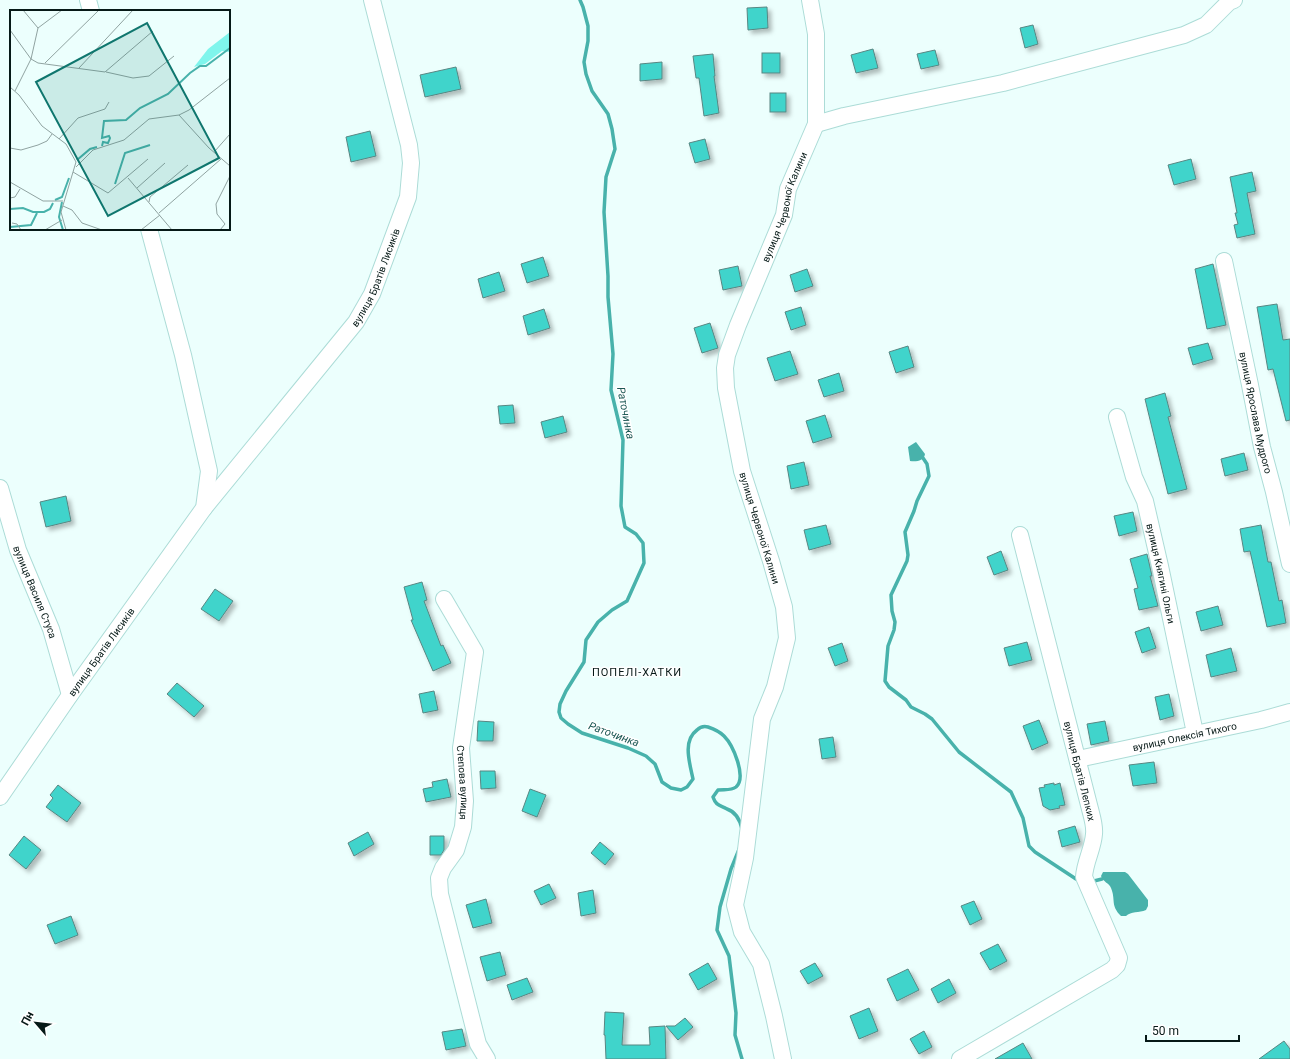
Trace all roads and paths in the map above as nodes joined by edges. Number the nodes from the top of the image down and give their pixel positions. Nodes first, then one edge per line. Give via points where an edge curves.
1 (88, 0) edge
2 (372, 0) edge
3 (810, 0) edge
4 (1230, 1) edge
5 (91, 10) edge
6 (816, 124) junction
7 (149, 230) edge
8 (1224, 261) dead end
9 (1117, 417) dead end
10 (0, 488) edge
11 (204, 508) junction
12 (1020, 535) dead end
13 (1290, 564) edge
14 (444, 599) dead end
15 (70, 695) junction
16 (1290, 712) edge
17 (1195, 733) junction
18 (1078, 759) junction
19 (0, 797) edge
20 (487, 1059) edge
21 (783, 1059) edge
22 (960, 1059) edge

1 - 5 street
2 - 11 street, вулиця Братів Лисиків via 409,145 411,163 408,197 372,294 356,322
3 - 6 street, вулиця Червоної Калини via 816,34
4 - 6 street via 1206,25 1184,35 1003,83
6 - 21 street, вулиця Червоної Калини via 788,189 784,216 738,325 725,368 726,388 742,471 784,607 787,638 775,687 762,719 745,858 735,905 742,932 761,964
7 - 11 street, вулиця Братів Лисиків via 183,355 209,472
8 - 13 street, вулиця Ярослава Мудрого via 1262,448
9 - 17 street, вулиця Княгині Ольги via 1134,477 1145,502
10 - 15 street, вулиця Василя Стуса via 18,550 51,629
11 - 15 street, вулиця Братів Лисиків
12 - 18 street, вулиця Братів Лепких
14 - 20 street, Степова вулиця via 475,652 461,748 465,801 463,827 456,850 439,878 440,894 478,1044
15 - 19 street, вулиця Братів Лисиків
16 - 17 street, вулиця Олексія Тихого
17 - 18 street, вулиця Олексія Тихого
18 - 22 street, вулиця Братів Лепких via 1094,832 1084,866 1084,876 1119,958 1117,965

